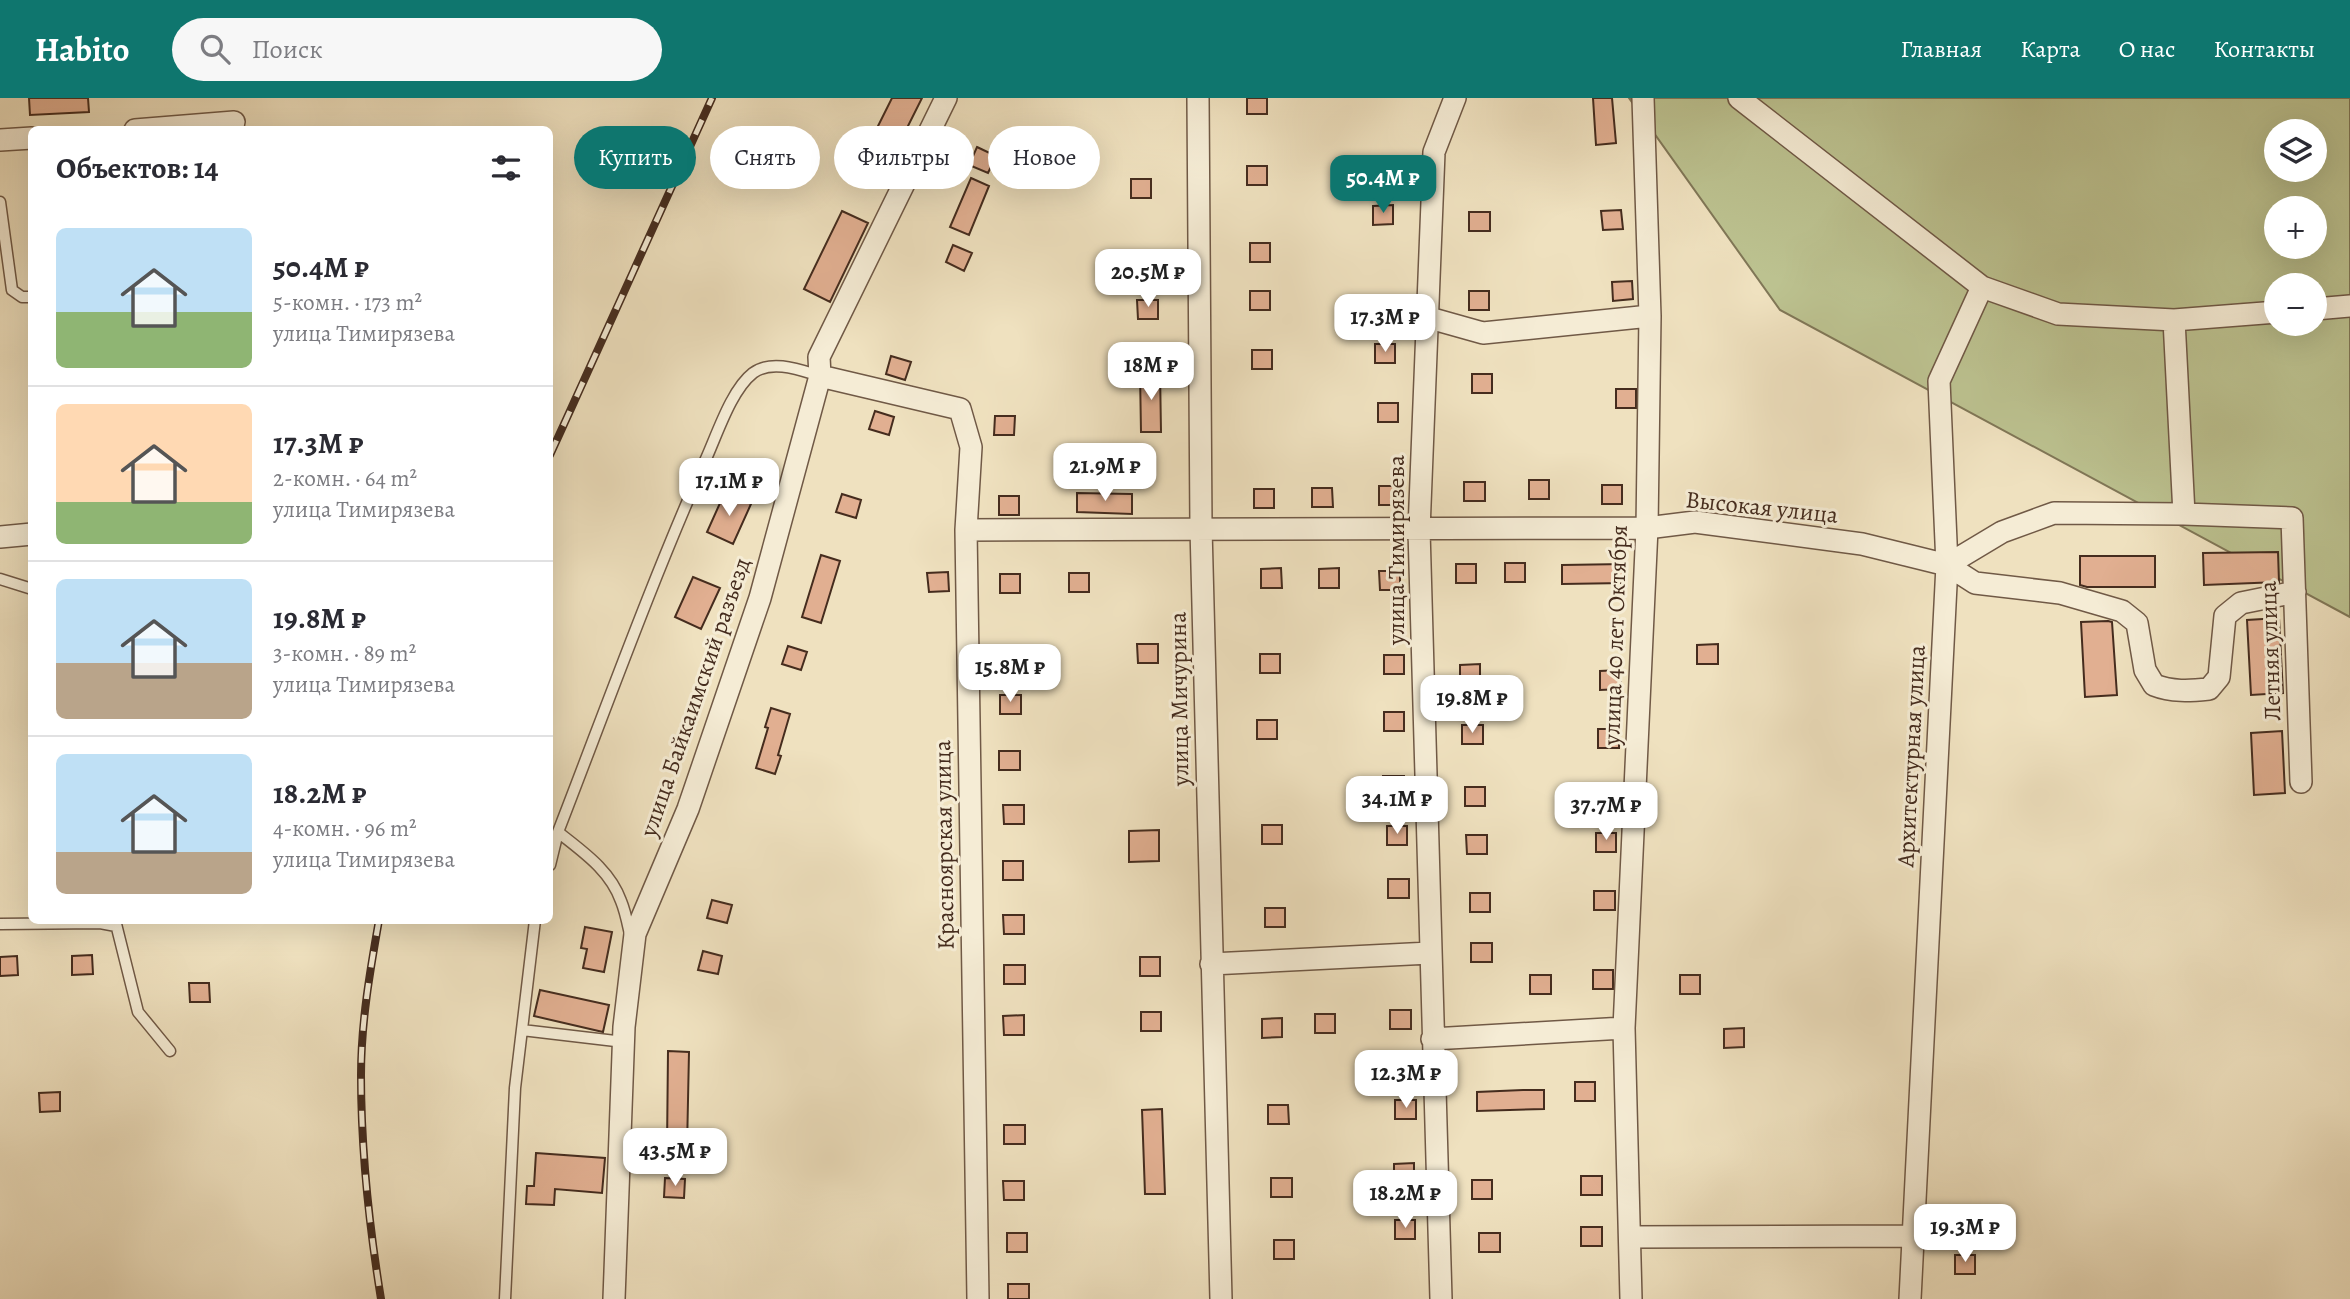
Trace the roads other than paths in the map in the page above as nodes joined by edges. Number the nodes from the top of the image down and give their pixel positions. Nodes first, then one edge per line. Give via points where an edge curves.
1 (946, 98) edge
2 (1198, 98) edge
3 (1455, 98) edge
4 (1643, 98) edge
5 (1739, 98) edge
6 (234, 122) dead end
7 (184, 126) edge
8 (28, 138) edge
9 (0, 140) edge
10 (0, 202) edge
11 (1982, 287) junction
12 (28, 297) edge
13 (2350, 306) edge
14 (2327, 308) edge
15 (2264, 313) edge
16 (1650, 316) junction
17 (1426, 317) junction
18 (2174, 320) junction
19 (820, 376) junction
20 (2184, 514) junction
21 (1201, 528) junction
22 (1647, 528) junction
23 (966, 530) junction
24 (1419, 530) junction
25 (28, 534) edge
26 (0, 537) edge
27 (1947, 565) junction
28 (0, 579) edge
29 (28, 588) edge
30 (2295, 592) junction
31 (2301, 782) dead end
32 (558, 832) junction
33 (553, 853) edge
34 (50, 924) edge
35 (116, 924) edge
36 (535, 924) edge
37 (0, 925) edge
38 (633, 949) junction
39 (1430, 953) junction
40 (1211, 964) junction
41 (1624, 1028) junction
42 (522, 1030) junction
43 (1432, 1039) junction
44 (624, 1042) junction
45 (170, 1051) dead end
46 (1630, 1237) junction
47 (1913, 1237) junction
48 (505, 1299) edge
49 (614, 1299) edge
50 (978, 1299) edge
51 (1222, 1299) edge
52 (1441, 1299) edge
53 (1631, 1299) edge
54 (1910, 1299) edge

1 - 19 street, улица Байкаимский разъезд via 818,357
2 - 21 street, улица Мичурина
3 - 17 street, улица Тимирязева via 1434,152
4 - 16 street, улица 40 лет Октября
5 - 11 street
6 - 7 street
8 - 9 street
10 - 12 lane via 12,290
11 - 18 street via 2058,314
11 - 27 street, Архитектурная улица via 1939,381
13 - 14 street
15 - 18 street
16 - 17 street via 1483,333
16 - 22 street, улица 40 лет Октября
17 - 24 street, улица Тимирязева
18 - 20 street
19 - 23 street, Красноярская улица via 960,409 971,447
19 - 32 lane via 794,368 766,367 754,372 731,404 683,512
19 - 38 street, улица Байкаимский разъезд via 760,598 688,808 635,934
20 - 27 street via 2054,513 2002,532
20 - 30 street, Летняя улица via 2292,517
21 - 23 street, Высокая улица
21 - 24 street, Высокая улица
21 - 40 street, улица Мичурина
22 - 24 street, Высокая улица
22 - 27 street, Высокая улица via 1695,522 1862,544
22 - 41 street, улица 40 лет Октября
23 - 50 street, Красноярская улица
24 - 39 street, улица Тимирязева
25 - 26 street
27 - 30 street, Высокая улица via 1975,583 2060,593 2122,611 2137,623 2145,670 2154,685 2168,690 2209,690 2219,677 2225,616 2241,603
27 - 47 street, Архитектурная улица
28 - 29 lane
30 - 31 street, Летняя улица
32 - 33 lane
32 - 38 lane via 595,861 612,882
34 - 37 lane
35 - 45 lane via 138,1012
36 - 42 lane
38 - 44 street, улица Байкаимский разъезд
39 - 40 street
39 - 43 street, улица Тимирязева
40 - 51 street, улица Мичурина
41 - 43 street
41 - 46 street, улица 40 лет Октября
42 - 44 lane
42 - 48 lane
43 - 52 street, улица Тимирязева
44 - 49 street, улица Байкаимский разъезд
46 - 47 street
46 - 53 street, улица 40 лет Октября
47 - 54 street, Архитектурная улица

